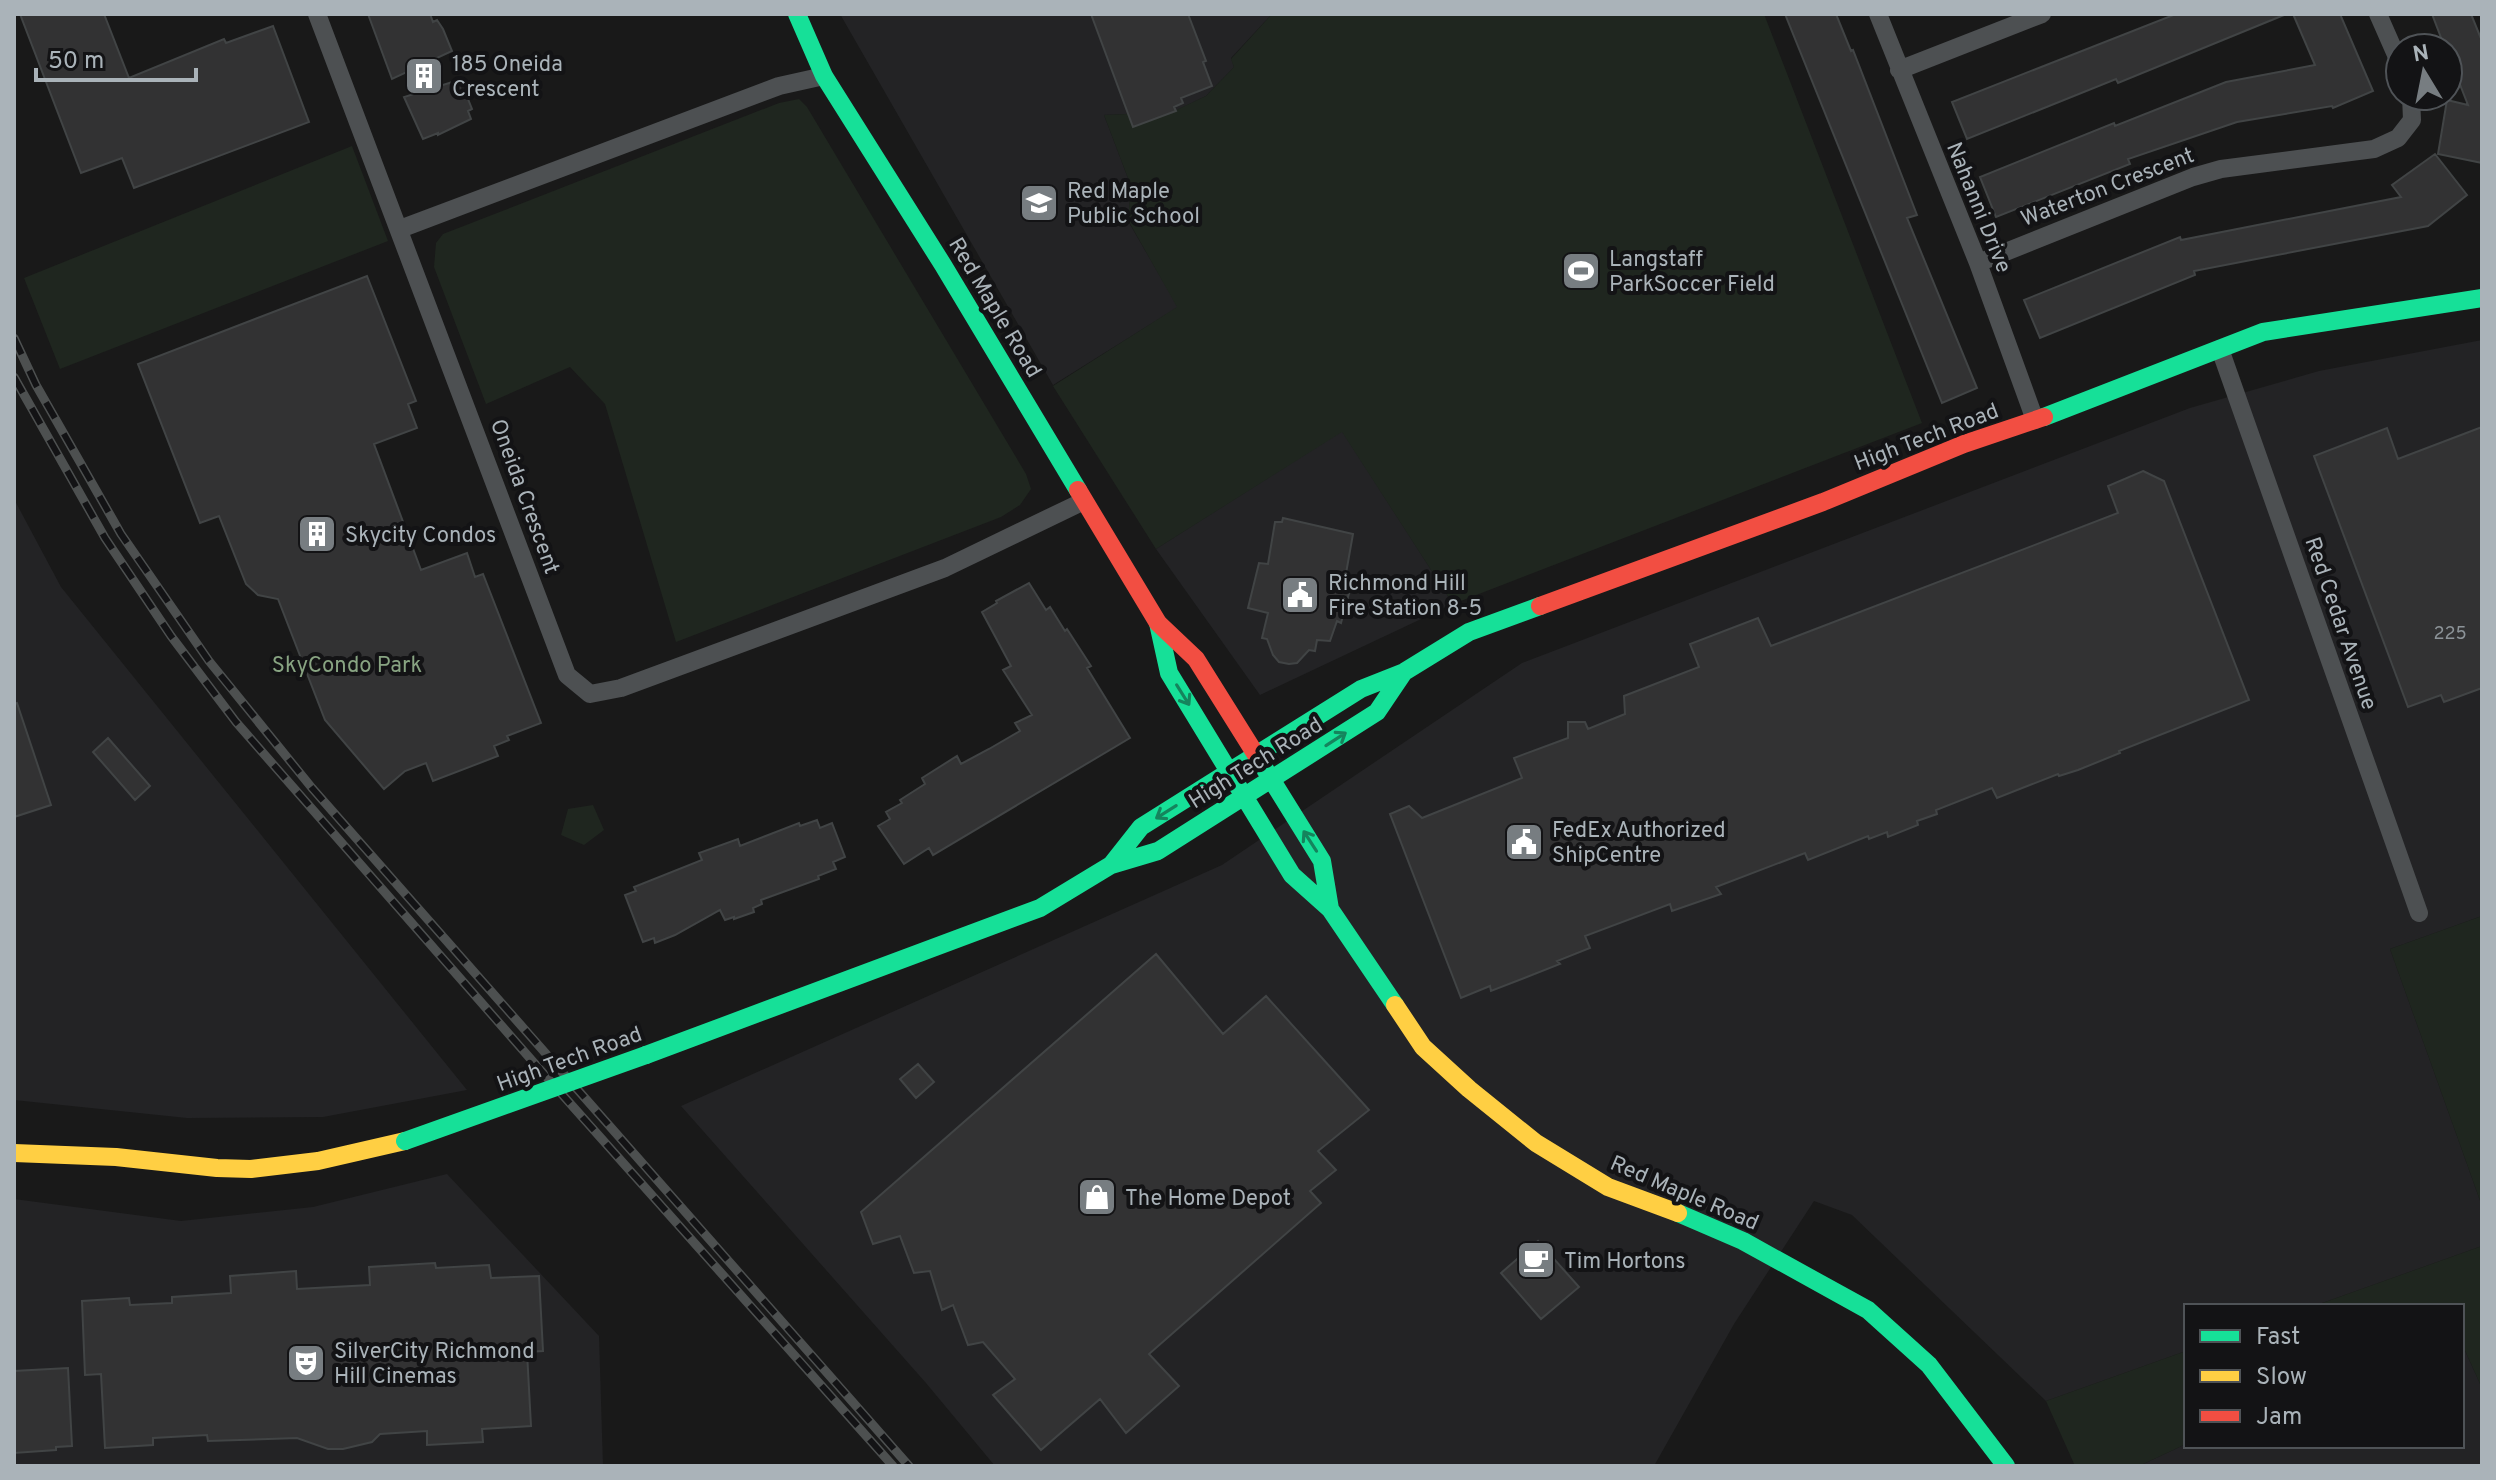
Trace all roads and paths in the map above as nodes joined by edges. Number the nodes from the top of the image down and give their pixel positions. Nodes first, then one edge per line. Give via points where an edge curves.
1 (317, 14) edge
2 (797, 14) edge
3 (1878, 14) edge
4 (2042, 14) edge
5 (1899, 70) junction
6 (824, 76) junction
7 (2412, 112) edge
8 (400, 229) junction
9 (1978, 263) junction
10 (2482, 298) edge
11 (2220, 349) junction
12 (2035, 420) junction
13 (1084, 501) junction
14 (1158, 623) junction
15 (1404, 672) junction
16 (1257, 754) junction
17 (1230, 771) junction
18 (1271, 781) junction
19 (1244, 798) junction
20 (1111, 865) junction
21 (1330, 909) junction
22 (2419, 913) dead end
23 (14, 1153) edge
24 (2006, 1466) edge

1 - 8 street
2 - 6 street, Red Maple Road
3 - 5 street, Nahanni Drive
4 - 5 street
5 - 9 street, Nahanni Drive
6 - 8 street via 779,86
6 - 13 street, Red Maple Road
7 - 9 street, Waterton Crescent via 2412,120 2398,138 2374,149 2193,177
8 - 13 street, Oneida Crescent via 567,675 590,694 621,688 945,568
9 - 12 street, Nahanni Drive
10 - 11 street, High Tech Road via 2263,332
11 - 12 street, High Tech Road
11 - 22 street, Red Cedar Avenue
12 - 15 street, High Tech Road via 1469,632
13 - 14 street, Red Maple Road
14 - 16 street, Red Maple Road via 1196,659
14 -> 17 street, Red Maple Road via 1169,673
15 - 16 street, High Tech Road via 1361,689
18 -> 15 street, High Tech Road via 1377,712
16 - 17 street, High Tech Road
16 - 18 street, Red Maple Road
17 - 19 street, Red Maple Road
17 -> 20 street, High Tech Road via 1141,827
18 - 19 street, High Tech Road
21 -> 18 street, Red Maple Road via 1322,861
19 - 20 street, High Tech Road via 1158,851
19 - 21 street, Red Maple Road via 1292,875
20 - 23 street, High Tech Road, bridge via 1040,908 646,1055 352,1156 231,1169
21 - 24 street, Red Maple Road via 1423,1047 1469,1089 1536,1143 1608,1187 1743,1241 1868,1310 1929,1365

